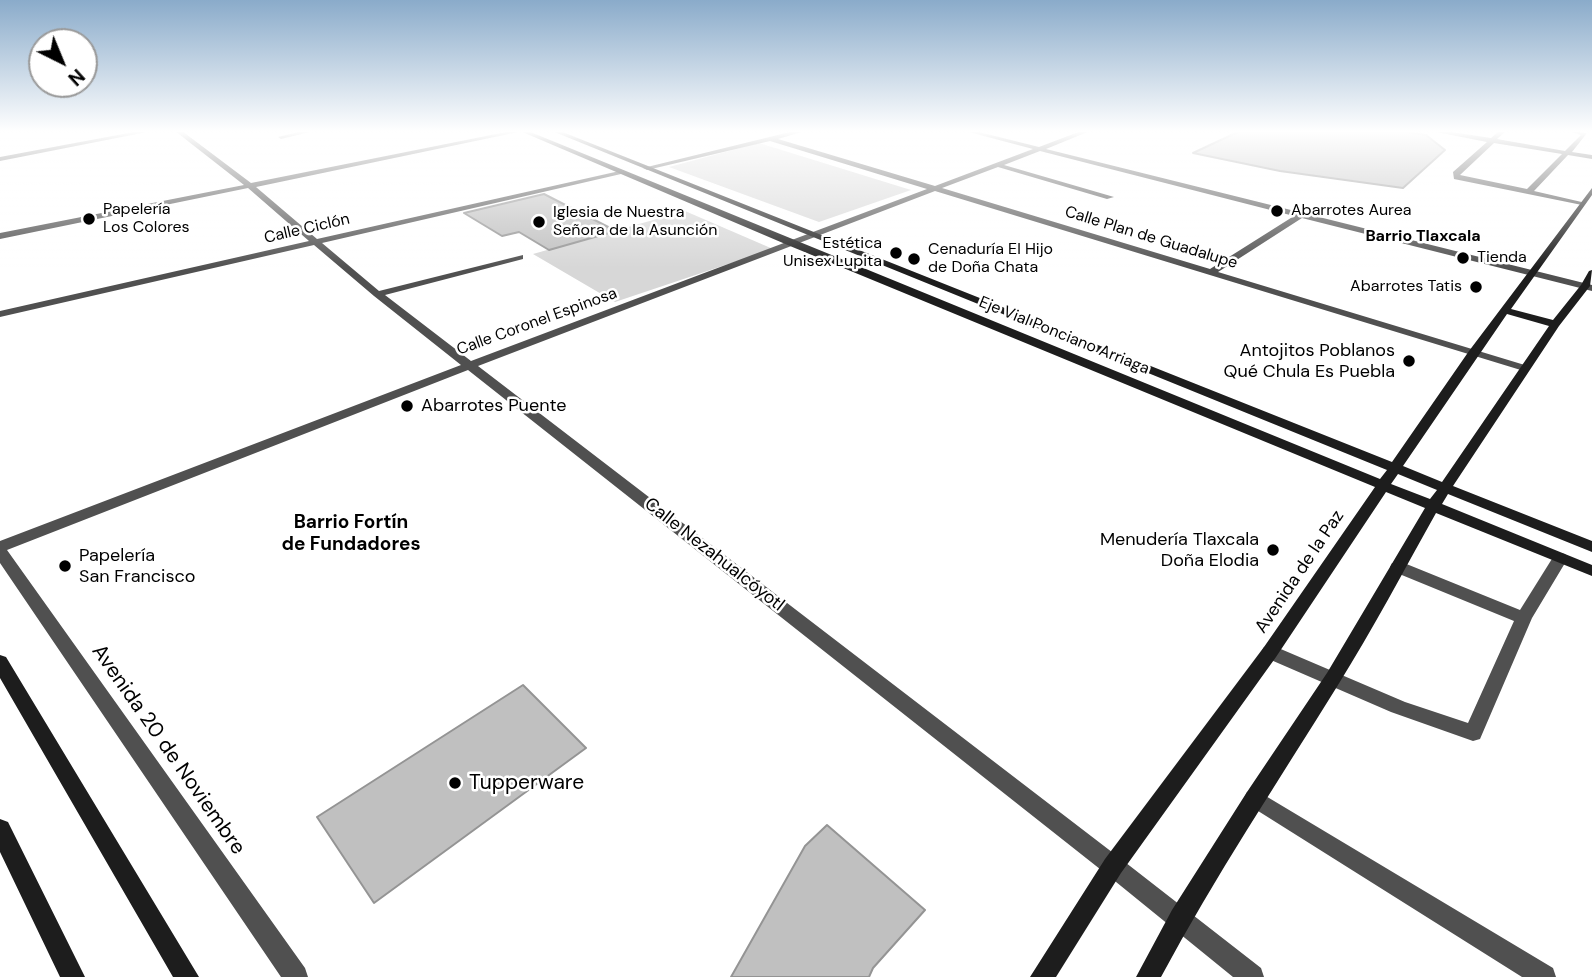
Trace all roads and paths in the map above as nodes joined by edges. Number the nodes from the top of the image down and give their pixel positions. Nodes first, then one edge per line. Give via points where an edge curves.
1 (238, 177) edge
2 (292, 177) edge
3 (601, 177) edge
4 (632, 177) edge
5 (669, 177) edge
6 (894, 177) edge
7 (967, 177) edge
8 (1039, 177) edge
9 (1149, 177) edge
10 (1457, 177) edge
11 (1544, 177) edge
12 (249, 185) junction
13 (934, 189) junction
14 (1592, 190) edge
15 (1528, 193) junction
16 (1110, 197) dead end
17 (1582, 203) junction
18 (1301, 215) junction
19 (816, 235) junction
20 (0, 236) edge
21 (316, 242) junction
22 (793, 244) junction
23 (520, 257) dead end
24 (1533, 271) junction
25 (1210, 273) junction
26 (1590, 283) edge
27 (377, 294) junction
28 (1504, 310) junction
29 (0, 314) edge
30 (1555, 324) junction
31 (1473, 353) junction
32 (469, 364) junction
33 (1524, 368) junction
34 (1394, 467) junction
35 (1384, 486) junction
36 (1445, 488) junction
37 (1433, 506) junction
38 (1592, 547) edge
39 (0, 549) edge
40 (1560, 558) junction
41 (1398, 566) junction
42 (1592, 571) edge
43 (1524, 618) junction
44 (1270, 652) junction
45 (0, 662) edge
46 (1334, 678) junction
47 (1254, 798) junction
48 (0, 829) edge
49 (1113, 866) junction
50 (1180, 918) junction
51 (73, 977) edge
52 (187, 977) edge
53 (296, 977) edge
54 (1042, 977) edge
55 (1148, 977) edge
56 (1252, 977) edge
57 (1544, 977) edge

1 - 12 street, Calle Nezahualcóyotl
2 - 12 street
3 - 21 street, Calle Ciclón
4 - 22 main road, Eje Vial Ponciano Arriaga
5 - 19 main road, Eje Vial Ponciano Arriaga
6 - 13 street, Calle Plan de Guadalupe
7 - 13 street, Calle Coronel Espinosa
8 - 16 street
9 - 18 street
10 - 15 street
11 - 15 street
12 - 20 street
12 - 21 street, Calle Nezahualcóyotl
13 - 19 street, Calle Coronel Espinosa
13 - 25 street, Calle Plan de Guadalupe
14 - 17 main road, Avenida de la Paz
15 - 17 street
17 - 24 main road, Avenida de la Paz
18 - 24 street
18 - 25 street
19 - 22 street, Calle Coronel Espinosa
19 - 34 main road, Eje Vial Ponciano Arriaga
21 - 27 street, Calle Nezahualcóyotl
21 - 29 street, Calle Ciclón
22 - 32 street, Calle Coronel Espinosa
22 - 35 main road, Eje Vial Ponciano Arriaga
23 - 27 street
24 - 26 street
24 - 28 main road, Avenida de la Paz
25 - 31 street, Calle Plan de Guadalupe
26 - 30 main road
27 - 32 street, Calle Nezahualcóyotl
28 - 30 main road
28 - 31 main road, Avenida de la Paz
30 - 33 main road
31 - 33 street, Calle Plan de Guadalupe
31 - 34 main road, Avenida de la Paz
32 - 39 street, Calle Coronel Espinosa
32 - 49 street, Calle Nezahualcóyotl
33 - 36 main road
34 - 35 main road, Avenida de la Paz
34 - 36 main road, Eje Vial Ponciano Arriaga
35 - 37 main road, Eje Vial Ponciano Arriaga
35 - 44 main road, Avenida de la Paz
36 - 37 main road
36 - 38 main road, Eje Vial Ponciano Arriaga
37 - 40 main road, Eje Vial Ponciano Arriaga
37 - 41 main road
39 - 53 street, Avenida 20 de Noviembre
40 - 42 main road, Eje Vial Ponciano Arriaga
40 - 43 street
41 - 43 street
41 - 46 main road
43 - 46 street via 1473,733
44 - 46 street
44 - 49 main road, Avenida de la Paz
45 - 52 main road
46 - 47 main road
47 - 50 main road
47 - 57 street
48 - 51 main road
49 - 50 street, Calle Nezahualcóyotl
49 - 54 main road, Avenida de la Paz
50 - 55 main road
50 - 56 street, Calle Nezahualcóyotl

